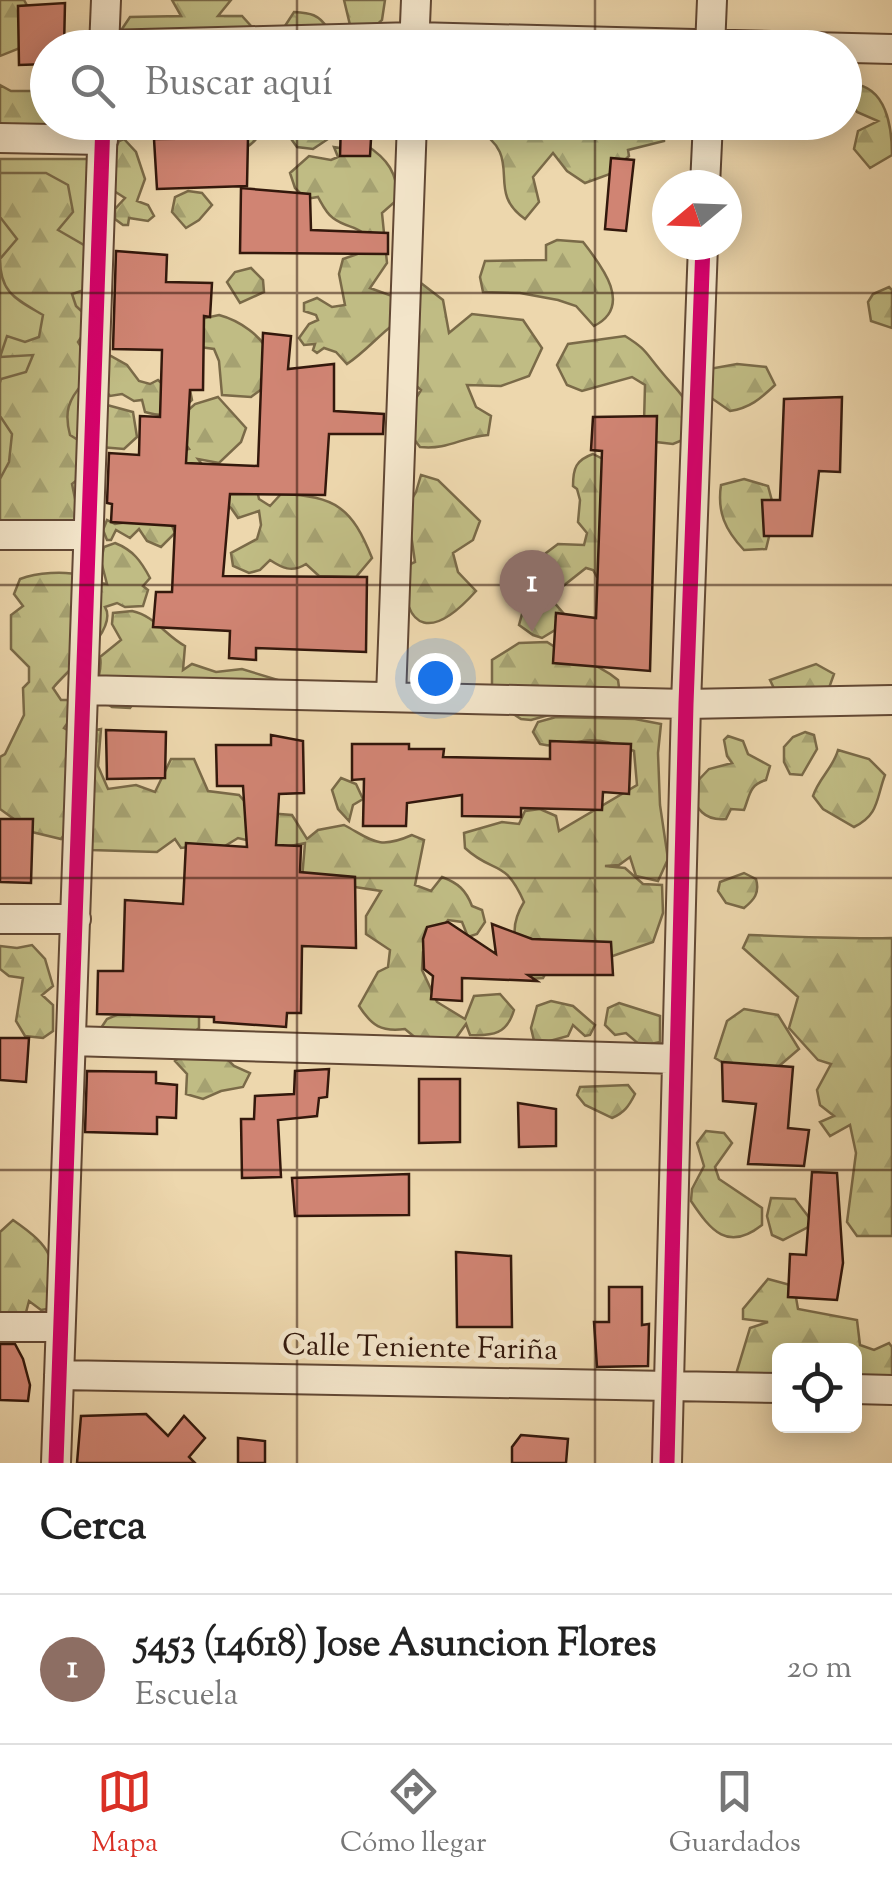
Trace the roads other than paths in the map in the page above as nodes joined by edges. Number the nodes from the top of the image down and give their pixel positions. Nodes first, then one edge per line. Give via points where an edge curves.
1 (106, 0) edge
2 (416, 0) edge
3 (712, 0) edge
4 (105, 30) edge
5 (415, 30) edge
6 (711, 30) edge
7 (862, 48) edge
8 (892, 49) edge
9 (30, 136) edge
10 (0, 138) edge
11 (103, 140) edge
12 (411, 140) edge
13 (707, 140) edge
14 (706, 170) edge
15 (702, 260) edge
16 (0, 535) edge
17 (88, 535) junction
18 (84, 690) junction
19 (392, 697) junction
20 (892, 700) edge
21 (686, 704) junction
22 (76, 918) junction
23 (0, 919) edge
24 (71, 1042) junction
25 (677, 1059) junction
26 (0, 1327) edge
27 (59, 1327) junction
28 (59, 1376) junction
29 (669, 1386) junction
30 (772, 1388) edge
31 (862, 1389) edge
32 (892, 1390) edge
33 (56, 1463) edge
34 (667, 1463) edge

1 - 4 street
2 - 5 street
3 - 6 street
7 - 8 street
9 - 10 street
11 - 17 street
12 - 19 street
13 - 14 street
15 - 21 street
16 - 17 street
17 - 18 street
18 - 19 street
18 - 22 street
19 - 21 street
20 - 21 street
21 - 25 street
22 - 23 street
22 - 24 street
24 - 25 street
24 - 27 street
25 - 29 street
26 - 27 street
27 - 28 street
28 - 29 street, Calle Teniente Fariña
28 - 33 street
29 - 30 street, Calle Teniente Fariña
29 - 34 street
31 - 32 street

